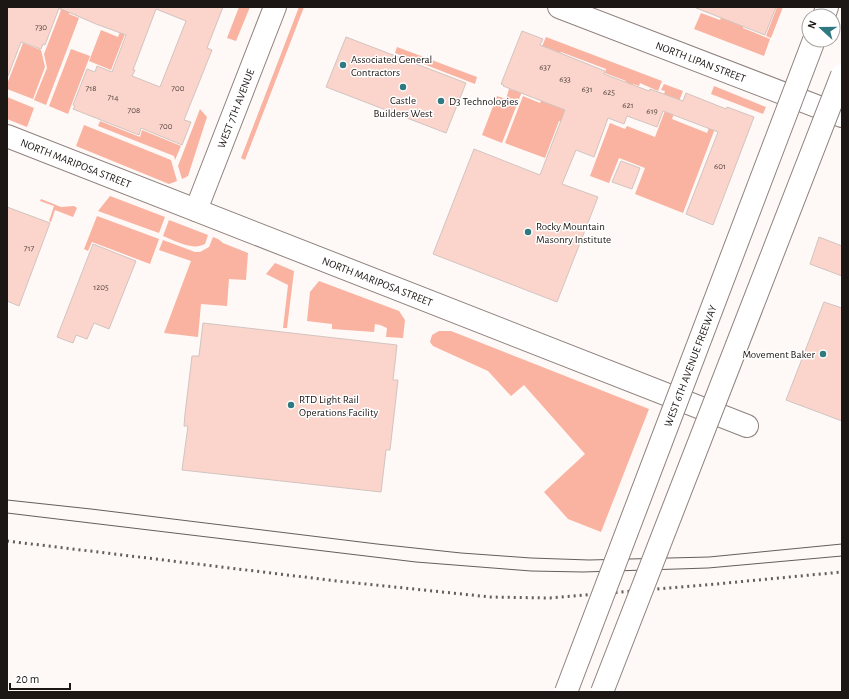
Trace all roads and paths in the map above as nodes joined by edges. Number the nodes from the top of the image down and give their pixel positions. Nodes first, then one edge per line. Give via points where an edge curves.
1 (275, 7) edge
2 (559, 7) edge
3 (811, 48) edge
4 (842, 75) edge
5 (842, 116) edge
6 (7, 136) edge
7 (196, 210) junction
8 (747, 426) dead end
9 (566, 692) edge
10 (602, 692) edge

1 - 7 main road, WEST 7TH AVENUE
2 - 5 main road, NORTH LIPAN STREET
3 - 9 main road, WEST 6TH AVENUE FREEWAY, bridge
4 - 10 main road, bridge
6 - 7 main road, NORTH MARIPOSA STREET
7 - 8 main road, NORTH MARIPOSA STREET

